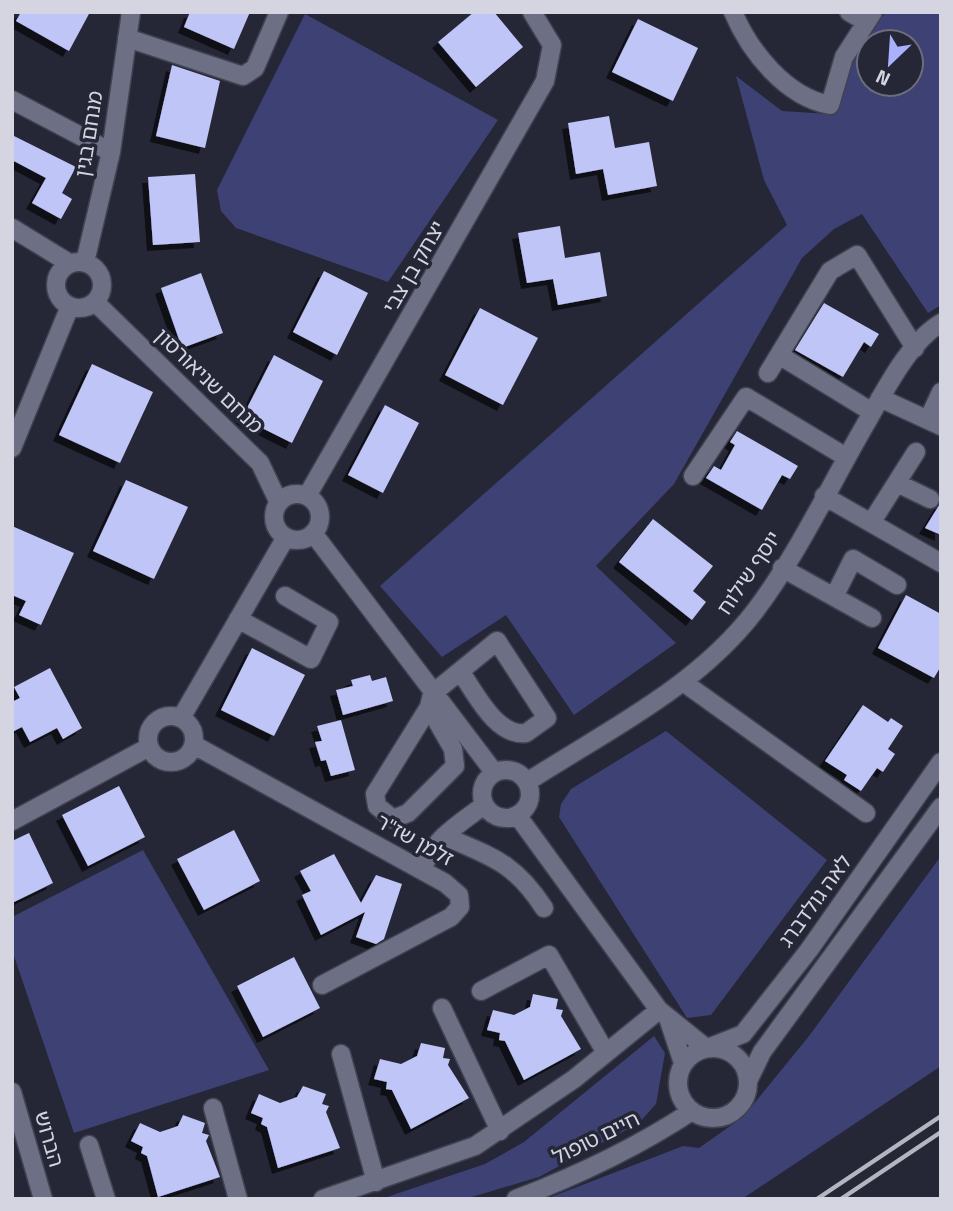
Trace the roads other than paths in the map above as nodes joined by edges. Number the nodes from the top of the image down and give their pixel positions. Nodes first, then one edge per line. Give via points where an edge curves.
1 (131, 12) edge
2 (279, 12) edge
3 (532, 12) edge
4 (733, 12) edge
5 (849, 12) edge
6 (870, 17) edge
7 (127, 38) junction
8 (12, 100) edge
9 (111, 152) junction
10 (12, 228) edge
11 (77, 263) junction
12 (95, 302) junction
13 (70, 306) junction
14 (941, 323) edge
15 (915, 348) junction
16 (779, 355) junction
17 (768, 373) dead end
18 (941, 392) edge
19 (876, 405) junction
20 (934, 423) edge
21 (12, 447) edge
22 (916, 452) dead end
23 (846, 457) junction
24 (693, 476) dead end
25 (897, 483) junction
26 (307, 496) junction
27 (824, 496) junction
28 (930, 499) dead end
29 (279, 503) junction
30 (871, 523) junction
31 (313, 533) junction
32 (286, 537) junction
33 (941, 563) edge
34 (782, 568) junction
35 (897, 585) dead end
36 (285, 596) dead end
37 (834, 597) junction
38 (872, 618) dead end
39 (238, 619) junction
40 (460, 671) junction
41 (683, 682) junction
42 (431, 700) junction
43 (181, 718) junction
44 (194, 745) junction
45 (149, 747) junction
46 (941, 762) edge
47 (494, 772) junction
48 (527, 782) junction
49 (484, 805) junction
50 (941, 807) edge
51 (866, 813) dead end
52 (517, 815) junction
53 (12, 821) edge
54 (444, 836) junction
55 (423, 870) junction
56 (544, 908) dead end
57 (322, 985) dead end
58 (481, 991) dead end
59 (442, 1008) dead end
60 (664, 1015) junction
61 (708, 1048) junction
62 (606, 1053) junction
63 (341, 1054) dead end
64 (683, 1063) junction
65 (748, 1081) junction
66 (12, 1092) edge
67 (213, 1108) dead end
68 (692, 1111) junction
69 (500, 1131) junction
70 (89, 1145) dead end
71 (376, 1182) junction
72 (43, 1199) edge
73 (106, 1199) edge
74 (238, 1199) edge
75 (323, 1199) edge
76 (516, 1199) edge

1 - 7 street, מנחם בגין
2 - 7 street via 255,68 243,76
3 - 26 street, יצחק בן צבי via 552,45 545,80 532,108
4 - 6 street via 754,48 781,80 798,95 830,105 844,57
5 - 6 street
7 - 9 street, מנחם בגין
8 - 9 street
9 - 11 street, מנחם בגין
10 - 11 street
11 - 12 street via 95,267 102,282
11 - 13 street via 61,270 55,285 61,300
12 - 13 street via 86,307
12 - 29 street, מנחם שניאורסון via 260,463
13 - 21 street
14 - 15 street, יוסף שילוח
15 - 16 street via 857,255 830,271
15 - 19 street, יוסף שילוח
16 - 17 street
16 - 19 street
18 - 20 street
19 - 20 street
19 - 23 street, יוסף שילוח
22 - 25 street
23 - 24 street via 746,397
23 - 27 street, יוסף שילוח
25 - 28 street
25 - 30 street
26 - 29 street via 293,495
26 - 31 street via 320,515
27 - 30 street
27 - 34 street, יוסף שילוח
29 - 32 street via 274,517
30 - 33 street
31 - 32 street via 299,540
31 - 42 street
32 - 39 street
34 - 37 street
34 - 41 street, יוסף שילוח via 725,647
35 - 37 street via 853,559
36 - 39 street via 329,622 311,659
37 - 38 street
39 - 43 street
40 - 40 street via 508,730 526,733 547,718 497,641
40 - 42 street
41 - 48 street, יוסף שילוח
41 - 51 street
42 - 42 street via 375,794 378,808 393,819 408,813 456,766
42 - 47 street
43 - 44 street via 193,729
43 - 45 street via 167,716 153,724
44 - 45 street via 188,756 174,762 160,760
44 - 55 street, זלמן שז"ר
45 - 53 street
46 - 61 street, לאה גולדברג via 833,917 743,1034
47 - 48 street via 512,771
47 - 49 street via 482,787
48 - 52 street via 529,800
49 - 52 street via 499,817
49 - 54 street
50 - 65 street via 762,1052
52 - 60 street
54 - 55 street
54 - 56 street via 511,867
55 - 57 street, זלמן שז"ר via 456,891 461,899 458,910
58 - 62 street via 550,955
59 - 69 street
60 - 61 street
60 - 62 street
60 - 64 street
61 - 64 street
61 - 65 street via 732,1053 746,1070
62 - 69 street
63 - 71 street
64 - 68 street via 678,1089
65 - 68 street via 743,1102 735,1111 714,1118
66 - 72 street, הברוש
67 - 74 street
68 - 76 street, חיים טופול via 631,1149
69 - 71 street via 475,1146
70 - 73 street
71 - 75 street

